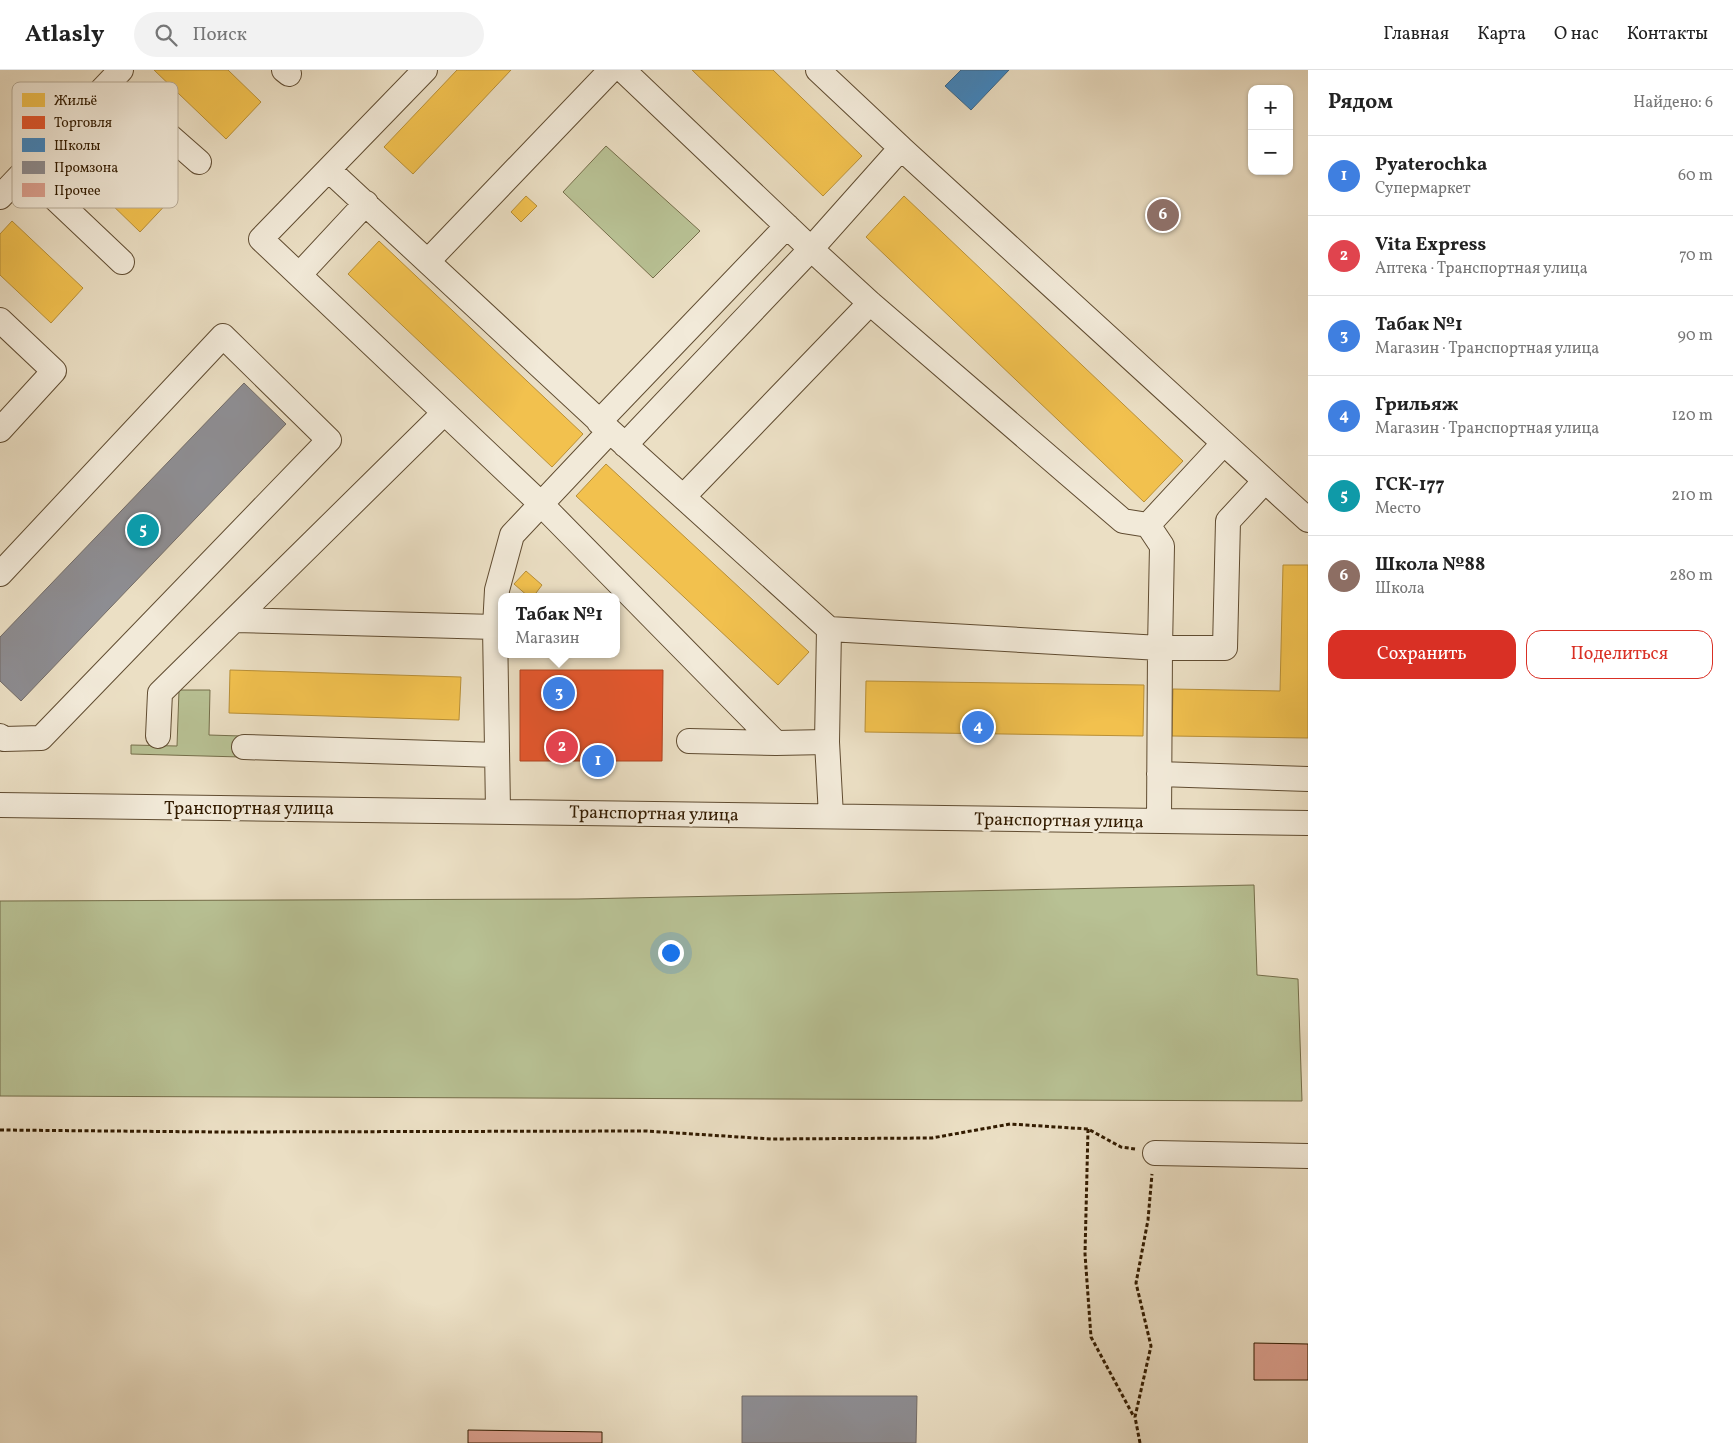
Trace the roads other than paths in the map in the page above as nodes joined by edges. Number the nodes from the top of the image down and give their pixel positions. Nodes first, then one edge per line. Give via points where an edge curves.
1 (425, 70) edge
2 (611, 70) edge
3 (622, 70) edge
4 (818, 70) edge
5 (178, 140) edge
6 (902, 148) junction
7 (199, 162) dead end
8 (330, 170) junction
9 (12, 185) edge
10 (0, 197) edge
11 (366, 203) junction
12 (65, 208) edge
13 (787, 226) junction
14 (811, 249) junction
15 (428, 261) junction
16 (122, 262) dead end
17 (300, 274) junction
18 (870, 303) junction
19 (0, 320) edge
20 (444, 413) junction
21 (0, 430) edge
22 (611, 432) junction
23 (1223, 444) junction
24 (1265, 481) junction
25 (683, 497) junction
26 (540, 503) junction
27 (1308, 520) edge
28 (1148, 525) junction
29 (0, 574) edge
30 (234, 620) junction
31 (495, 627) junction
32 (829, 629) junction
33 (1160, 648) junction
34 (0, 736) edge
35 (158, 736) dead end
36 (689, 741) dead end
37 (827, 742) junction
38 (776, 743) junction
39 (244, 747) dead end
40 (497, 755) junction
41 (1159, 774) junction
42 (1308, 779) edge
43 (0, 805) edge
44 (498, 810) junction
45 (830, 816) junction
46 (1159, 822) junction
47 (1308, 823) edge
48 (1155, 1154) road end
49 (1308, 1156) edge

1 - 8 street
2 - 15 street
3 - 13 street
4 - 6 street
5 - 7 street
6 - 14 street
6 - 23 street
8 - 11 street
8 - 17 street via 261,239
9 - 10 street
11 - 15 street
11 - 17 street
12 - 16 street
13 - 14 street
13 - 22 street
14 - 18 street
14 - 22 street
15 - 22 street
17 - 20 street
18 - 25 street
18 - 28 street via 1123,521
19 - 21 street via 54,371
20 - 26 street
20 - 30 street
22 - 25 street
22 - 26 street
23 - 24 street
23 - 28 street
24 - 27 street
24 - 33 street via 1228,521 1225,648
25 - 32 street
26 - 31 street via 512,535 496,590
26 - 38 street
28 - 33 street via 1162,546
29 - 34 street via 223,336 330,440 41,738 4,739
30 - 31 street
30 - 35 street via 160,693
31 - 40 street
32 - 33 street
32 - 37 street
33 - 41 street
36 - 38 street
37 - 38 street
37 - 45 street
39 - 40 street
40 - 44 street
41 - 42 street
41 - 46 street
43 - 44 street, Транспортная улица
44 - 45 street, Транспортная улица
45 - 46 street, Транспортная улица
46 - 47 street, Транспортная улица
48 - 49 street

